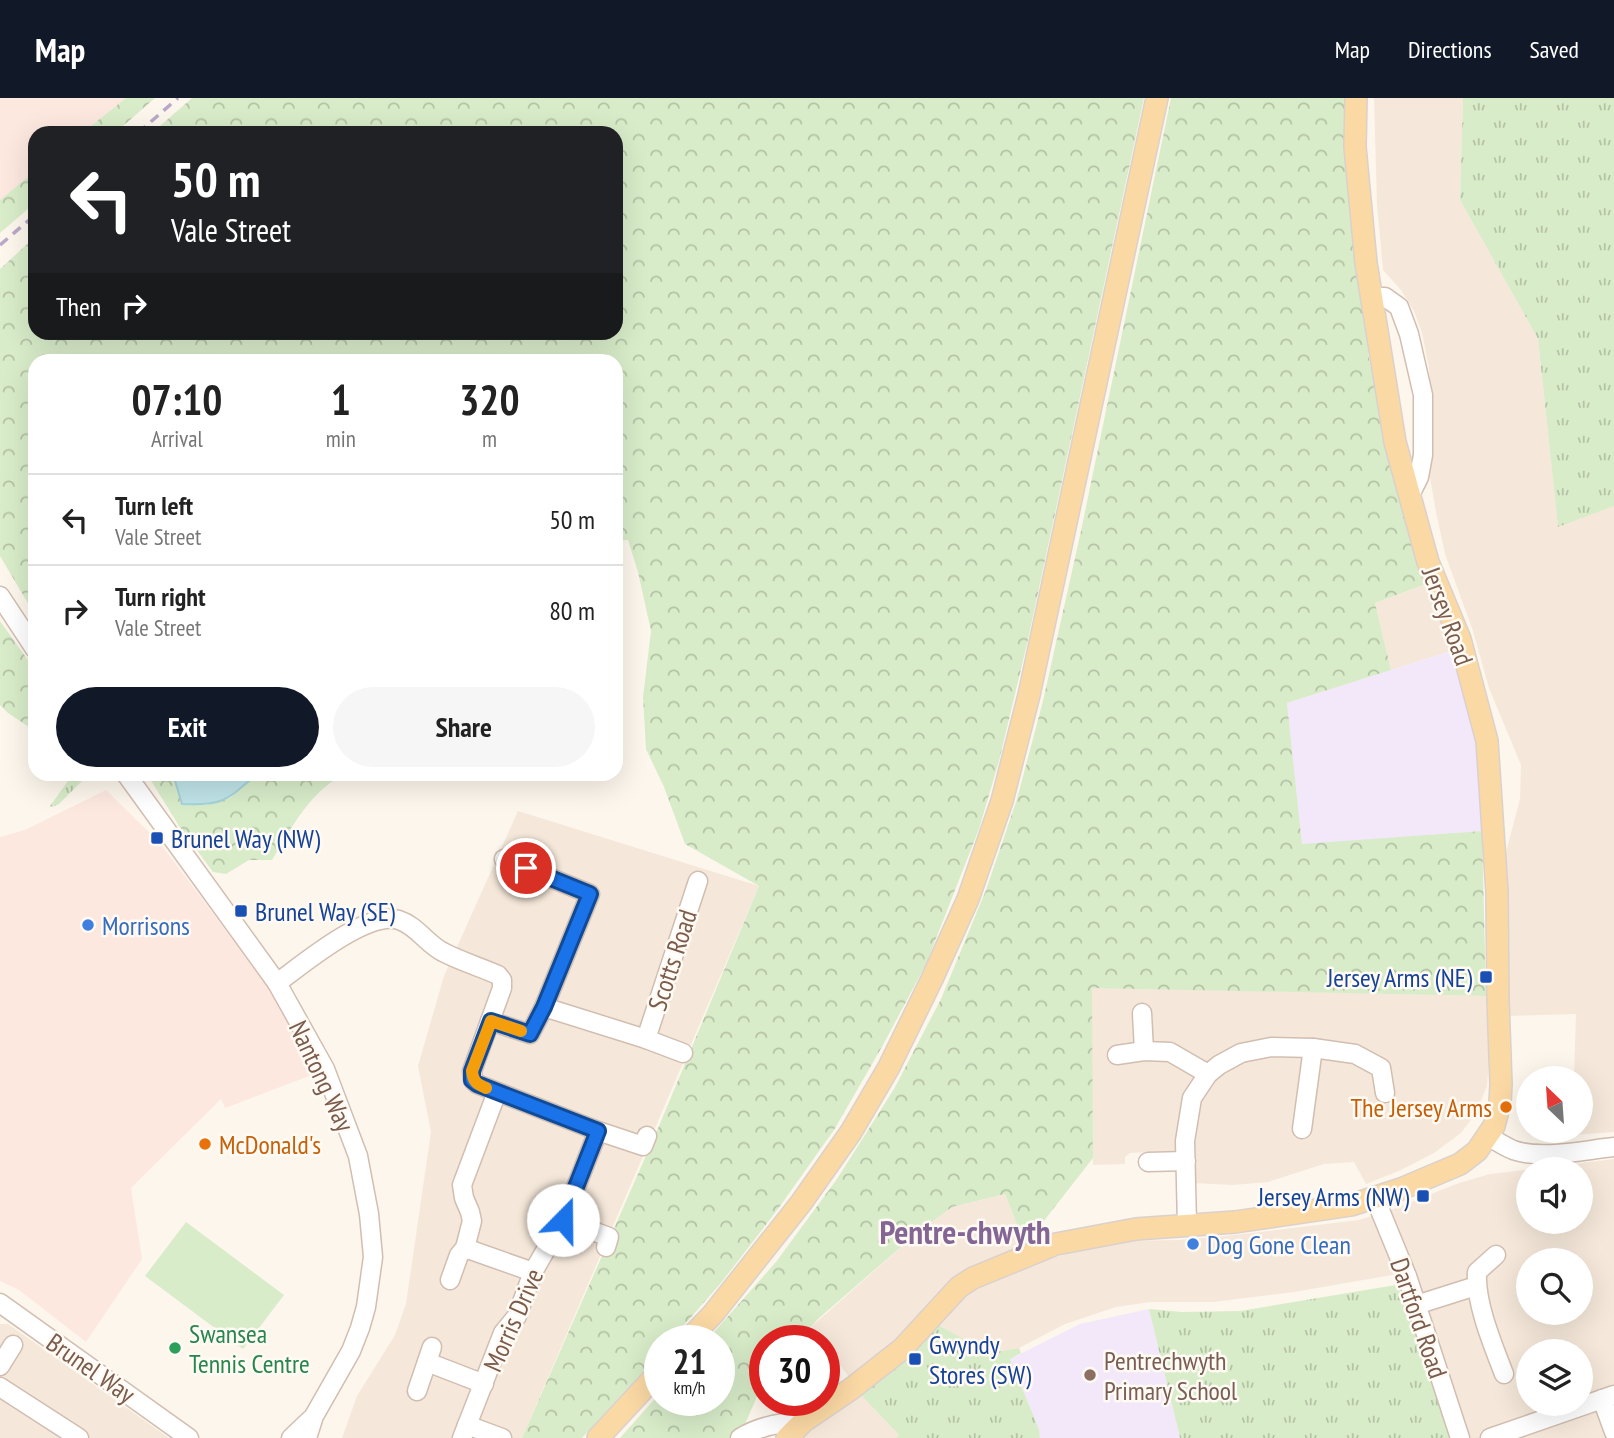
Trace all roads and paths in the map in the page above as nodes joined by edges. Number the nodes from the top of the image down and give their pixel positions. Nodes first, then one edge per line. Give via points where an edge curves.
1 (1157, 98) edge
2 (1356, 98) edge
3 (1372, 297) junction
4 (1410, 495) junction
5 (0, 596) edge
6 (28, 638) edge
7 (131, 781) edge
8 (504, 859) dead end
9 (698, 881) dead end
10 (277, 984) junction
11 (544, 1007) junction
12 (1142, 1013) dead end
13 (491, 1021) junction
14 (646, 1039) junction
15 (1313, 1048) junction
16 (1144, 1051) junction
17 (683, 1053) dead end
18 (1117, 1055) dead end
19 (1208, 1074) junction
20 (497, 1092) junction
21 (1385, 1093) dead end
22 (1302, 1129) dead end
23 (598, 1131) junction
24 (647, 1136) dead end
25 (1488, 1136) junction
26 (1614, 1147) edge
27 (1186, 1161) junction
28 (1148, 1162) dead end
29 (1376, 1198) junction
30 (563, 1220) junction
31 (1187, 1225) junction
32 (606, 1247) dead end
33 (465, 1248) junction
34 (1496, 1255) dead end
35 (533, 1272) junction
36 (450, 1280) dead end
37 (1476, 1286) junction
38 (0, 1303) edge
39 (1416, 1305) junction
40 (702, 1325) edge
41 (13, 1345) dead end
42 (0, 1366) edge
43 (1504, 1374) dead end
44 (484, 1384) junction
45 (0, 1387) edge
46 (644, 1388) edge
47 (417, 1391) dead end
48 (1608, 1397) edge
49 (314, 1416) junction
50 (804, 1421) junction
51 (465, 1431) edge
52 (1614, 1432) edge
53 (189, 1436) edge
54 (1495, 1437) edge
55 (79, 1438) edge
56 (291, 1438) edge
57 (307, 1438) edge
58 (502, 1438) edge
59 (598, 1438) edge
60 (740, 1438) edge
61 (787, 1438) edge
62 (1460, 1438) edge

1 - 40 main road via 1029,695 1002,801 968,899 889,1067 851,1132 801,1203
2 - 3 main road, Jersey Road via 1355,147
3 - 4 main road, Jersey Road via 1395,442
3 - 4 street via 1385,297 1399,307 1423,395 1423,455
4 - 25 main road, Jersey Road via 1429,562 1460,639 1487,741 1497,892 1501,1084 1498,1117
5 - 6 street
7 - 10 street, Nantong Way
8 - 11 street via 590,894
9 - 14 street, Scotts Road
10 - 13 street via 363,925 393,919 410,926 441,951 502,979
10 - 49 street, Nantong Way via 325,1069 358,1156 373,1257 360,1328
11 - 13 street via 530,1034
11 - 14 street, Scotts Road
12 - 16 street
13 - 20 street via 472,1080
14 - 17 street, Scotts Road
15 - 19 street via 1270,1047 1241,1053
15 - 21 street via 1355,1054 1381,1068
15 - 22 street
16 - 18 street
16 - 19 street via 1170,1052
19 - 27 street via 1192,1098
20 - 23 street
20 - 33 street via 462,1185 472,1221
23 - 24 street via 643,1146
23 - 30 street, Morris Drive
25 - 26 street via 1514,1150 1535,1153
25 - 29 main road via 1460,1164
27 - 28 street
27 - 31 street
29 - 31 main road via 1326,1210
29 - 39 street, Dartford Road
30 - 32 street via 609,1237
30 - 35 street, Morris Drive
31 - 50 main road via 1056,1244 964,1283 902,1349
33 - 35 street
33 - 36 street
34 - 37 street via 1477,1272
35 - 44 street, Morris Drive
37 - 39 street
37 - 43 street
38 - 53 street, Brunel Way
39 - 62 street, Dartford Road
41 - 42 street
44 - 47 street, Morris Drive via 430,1354
44 - 51 street, Morris Drive
45 - 55 street
46 - 59 main road
48 - 52 street
48 - 54 street
49 - 56 street, Nantong Way
49 - 57 street, Nantong Way
50 - 60 street via 784,1422
50 - 61 main road
51 - 58 street, Morris Drive

